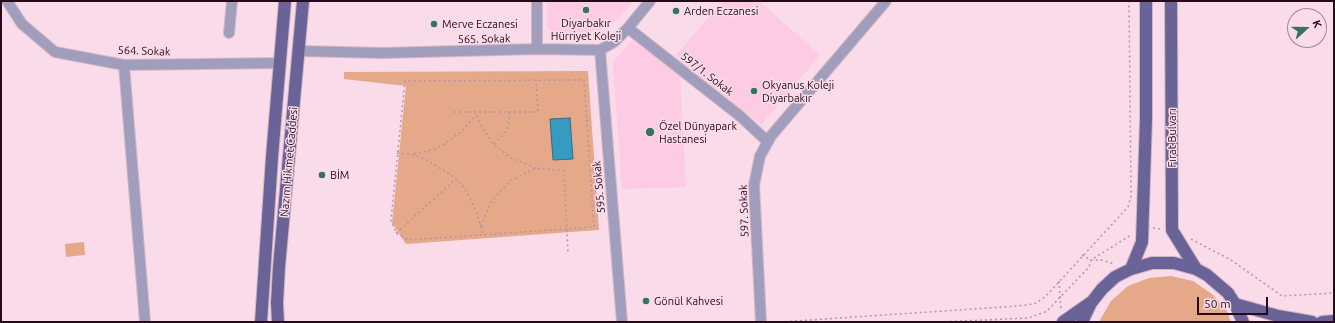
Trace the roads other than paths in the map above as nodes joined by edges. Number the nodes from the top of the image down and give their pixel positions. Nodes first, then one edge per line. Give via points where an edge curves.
1 (7, 1) edge
2 (232, 1) edge
3 (285, 1) edge
4 (303, 1) edge
5 (537, 1) edge
6 (650, 1) edge
7 (886, 1) edge
8 (1146, 1) edge
9 (1171, 1) edge
10 (628, 28) junction
11 (229, 33) dead end
12 (537, 49) junction
13 (600, 50) junction
14 (298, 51) junction
15 (280, 63) junction
16 (124, 65) junction
17 (768, 142) junction
18 (1131, 269) junction
19 (1196, 269) junction
20 (1091, 303) junction
21 (1235, 304) junction
22 (1062, 319) edge
23 (1334, 321) edge
24 (146, 322) edge
25 (261, 322) edge
26 (278, 322) edge
27 (622, 322) edge
28 (761, 322) edge
29 (1082, 322) edge
30 (1243, 322) edge
31 (1312, 322) edge
32 (1322, 322) edge

1 - 16 street, 564. Sokak via 22,24 55,52
2 - 11 street
3 - 15 main road, Nazım Hikmet Caddesi
4 - 14 main road, Nazım Hikmet Caddesi
5 - 12 street
6 - 10 street
7 - 17 street, 597. Sokak
8 - 18 main road via 1142,242
9 - 19 main road, Fırat Bulvarı via 1172,230
10 - 13 street via 614,42
10 - 17 street, 597/1. Sokak via 740,116
12 - 13 street, 565. Sokak
12 - 14 street, 565. Sokak via 383,53
13 - 27 street, 595. Sokak
14 - 26 main road, Nazım Hikmet Caddesi via 279,267
15 - 16 street, 564. Sokak
15 - 25 main road, Nazım Hikmet Caddesi
16 - 24 street
17 - 28 street, 597. Sokak via 760,156 754,185
18 - 19 main road via 1152,263 1174,263
18 - 20 main road via 1115,277
19 - 21 main road via 1218,283
20 - 22 main road
20 - 29 main road
21 - 30 main road
21 - 31 main road
23 - 32 main road

